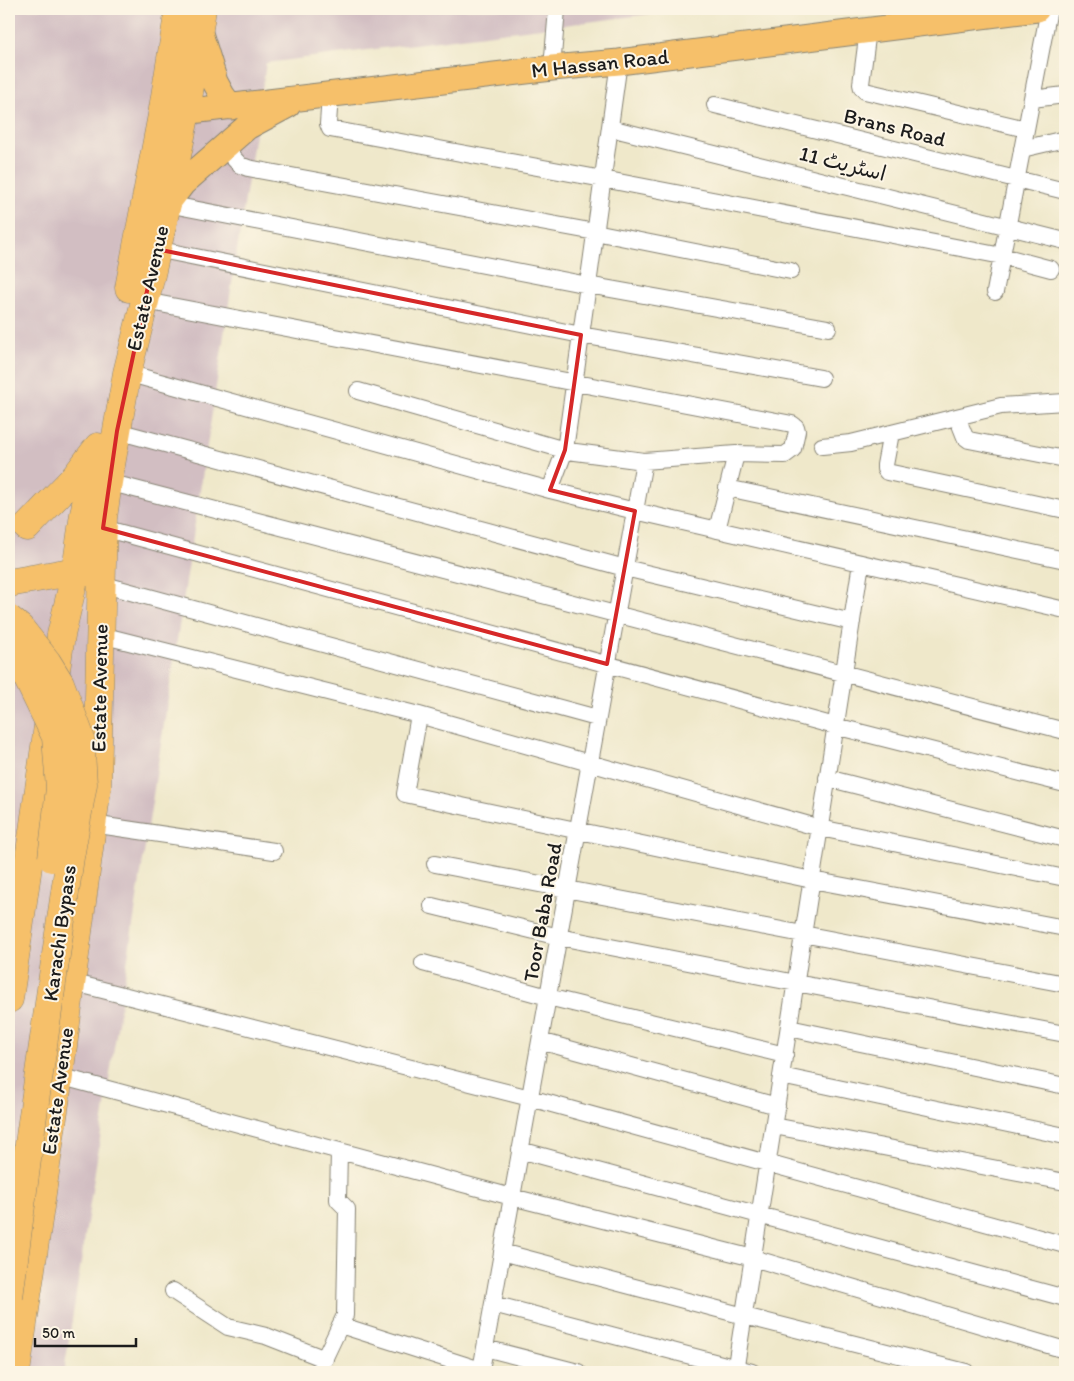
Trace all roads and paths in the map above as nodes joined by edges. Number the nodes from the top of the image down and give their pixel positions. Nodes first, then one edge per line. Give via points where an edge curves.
1 (179, 9) edge
2 (556, 9) edge
3 (1037, 9) edge
4 (1049, 9) edge
5 (201, 19) edge
6 (868, 30) junction
7 (620, 62) junction
8 (552, 68) junction
9 (330, 95) junction
10 (1065, 95) edge
11 (304, 98) junction
12 (1032, 99) junction
13 (715, 105) dead end
14 (231, 107) junction
15 (174, 113) junction
16 (610, 128) junction
17 (1026, 128) junction
18 (1065, 140) edge
19 (223, 148) junction
20 (1022, 149) junction
21 (603, 179) junction
22 (1017, 179) junction
23 (1065, 190) edge
24 (167, 204) junction
25 (1008, 226) junction
26 (595, 232) junction
27 (1065, 241) edge
28 (156, 249) junction
29 (1002, 256) junction
30 (1051, 269) dead end
31 (791, 270) dead end
32 (588, 284) junction
33 (995, 292) dead end
34 (145, 301) junction
35 (828, 328) dead end
36 (581, 334) junction
37 (127, 373) junction
38 (820, 378) dead end
39 (574, 383) junction
40 (358, 391) dead end
41 (1065, 402) edge
42 (957, 417) junction
43 (891, 433) junction
44 (107, 439) junction
45 (822, 446) dead end
46 (565, 450) junction
47 (736, 454) junction
48 (1065, 459) edge
49 (644, 461) junction
50 (108, 482) junction
51 (727, 488) junction
52 (550, 490) junction
53 (1065, 510) edge
54 (635, 511) junction
55 (96, 520) junction
56 (717, 530) junction
57 (18, 532) edge
58 (1065, 560) edge
59 (861, 563) junction
60 (625, 568) junction
61 (93, 576) junction
62 (9, 583) edge
63 (1065, 610) edge
64 (616, 614) junction
65 (9, 619) edge
66 (852, 622) junction
67 (101, 635) junction
68 (9, 654) edge
69 (607, 664) junction
70 (57, 669) junction
71 (100, 671) junction
72 (844, 673) junction
73 (419, 715) junction
74 (597, 718) junction
75 (836, 726) junction
76 (1065, 731) edge
77 (589, 762) junction
78 (827, 778) junction
79 (1065, 784) edge
80 (92, 824) junction
81 (820, 828) junction
82 (578, 830) junction
83 (1065, 839) edge
84 (274, 851) dead end
85 (436, 864) dead end
86 (1065, 878) edge
87 (812, 880) junction
88 (567, 890) junction
89 (432, 906) dead end
90 (1065, 928) edge
91 (803, 934) junction
92 (559, 937) junction
93 (423, 963) dead end
94 (72, 982) junction
95 (796, 984) junction
96 (1065, 984) edge
97 (548, 997) junction
98 (9, 999) edge
99 (789, 1028) junction
100 (1065, 1034) edge
101 (540, 1041) junction
102 (785, 1055) junction
103 (59, 1076) junction
104 (781, 1076) junction
105 (1065, 1086) edge
106 (530, 1098) junction
107 (777, 1106) junction
108 (774, 1126) junction
109 (1065, 1136) edge
110 (520, 1150) junction
111 (339, 1151) junction
112 (9, 1162) edge
113 (768, 1164) junction
114 (1065, 1182) edge
115 (512, 1196) junction
116 (760, 1215) junction
117 (1065, 1245) edge
118 (502, 1252) junction
119 (753, 1258) junction
120 (173, 1291) dead end
121 (9, 1297) edge
122 (1065, 1298) edge
123 (493, 1304) junction
124 (744, 1316) junction
125 (340, 1325) junction
126 (485, 1348) junction
127 (1065, 1350) edge
128 (321, 1366) edge
129 (741, 1371) edge
130 (16, 1372) edge
131 (578, 1372) edge
132 (966, 1372) edge

1 - 15 highway, Estate Avenue
2 - 8 street
3 - 6 main road, M Hassan Road
4 - 12 street
5 - 14 main road via 215,82
5 - 15 highway, Estate Avenue
6 - 7 main road, M Hassan Road
6 - 17 street via 862,84 865,90
7 - 8 main road, M Hassan Road
7 - 16 street
8 - 9 main road, M Hassan Road
9 - 11 main road, M Hassan Road
9 - 21 street via 330,129
10 - 12 street
11 - 14 main road, M Hassan Road
11 - 19 main road via 247,127
12 - 17 street
13 - 22 street, Brans Road
14 - 15 main road, M Hassan Road
15 - 24 highway, Estate Avenue
15 - 44 highway, Estate Avenue via 115,361
16 - 21 street
16 - 25 street, اسٹریٹ 11
17 - 20 street
18 - 20 street
19 - 24 main road via 183,183
19 - 26 street via 240,165 248,168
20 - 22 street
21 - 26 street
21 - 29 street
22 - 23 street, Brans Road
22 - 25 street
24 - 28 highway, Estate Avenue
24 - 32 street
25 - 27 street, اسٹریٹ 11
25 - 29 street
26 - 31 street
26 - 32 street
28 - 34 highway, Estate Avenue
28 - 36 street
29 - 30 street
29 - 33 street
32 - 35 street
32 - 36 street
34 - 37 highway, Estate Avenue
34 - 39 street
36 - 38 street
36 - 39 street
37 - 44 highway, Estate Avenue
37 - 52 street
39 - 46 street
39 - 47 street via 792,424 798,431 793,449 785,455
40 - 46 street
41 - 42 street via 1001,406
42 - 43 street
42 - 48 street via 969,440
43 - 45 street
43 - 53 street via 885,465 887,472
44 - 50 highway, Estate Avenue
44 - 55 highway, Estate Avenue
44 - 57 highway via 75,477
44 - 60 street
46 - 49 street
46 - 52 street
47 - 49 street
47 - 51 street
49 - 54 street, Toor Baba Road
50 - 55 highway, Estate Avenue
50 - 64 street
51 - 56 street
51 - 58 street
52 - 54 street
54 - 56 street
54 - 60 street, Toor Baba Road
55 - 57 highway via 58,515
55 - 61 highway, Estate Avenue
55 - 69 street
56 - 59 street
59 - 63 street
59 - 66 street
60 - 64 street, Toor Baba Road
60 - 66 street
61 - 62 highway
61 - 67 highway, Estate Avenue
61 - 70 highway, Estate Avenue via 61,635
61 - 74 street
64 - 69 street, Toor Baba Road
64 - 72 street
65 - 121 highway, Karachi Bypass, bridge via 42,655 60,683 80,736 83,784
66 - 72 street
67 - 71 highway, Estate Avenue
67 - 73 street
68 - 112 highway, Karachi Bypass, bridge via 24,670 56,737 60,788
69 - 74 street, Toor Baba Road
69 - 75 street
70 - 71 highway via 67,662 79,661
70 - 98 highway, Estate Avenue
71 - 80 highway, Estate Avenue via 97,788
72 - 75 street
72 - 76 street
73 - 77 street
73 - 82 street via 405,794
74 - 77 street, Toor Baba Road
75 - 78 street
75 - 79 street
77 - 81 street
77 - 82 street, Toor Baba Road
78 - 81 street
78 - 83 street
80 - 84 street
80 - 94 highway, Estate Avenue
81 - 86 street
81 - 87 street
82 - 87 street
82 - 88 street, Toor Baba Road
85 - 88 street
87 - 90 street
87 - 91 street
88 - 91 street
88 - 92 street, Toor Baba Road
89 - 92 street
91 - 95 street
91 - 96 street
92 - 95 street
92 - 97 street, Toor Baba Road
93 - 97 street
94 - 103 highway, Estate Avenue
94 - 106 street
95 - 99 street
95 - 100 street
97 - 101 street, Toor Baba Road
97 - 102 street
99 - 102 street
99 - 105 street
101 - 106 street, Toor Baba Road
101 - 107 street
102 - 104 street
103 - 111 street
103 - 130 highway, Estate Avenue
104 - 107 street
104 - 109 street
106 - 110 street, Toor Baba Road
106 - 113 street
107 - 108 street
108 - 113 street
108 - 114 street
110 - 115 street, Toor Baba Road
110 - 116 street
111 - 115 street
111 - 125 street via 338,1200 347,1209 345,1315
113 - 116 street
113 - 117 street
115 - 118 street, Toor Baba Road
115 - 119 street
116 - 119 street
116 - 122 street
118 - 123 street, Toor Baba Road
118 - 124 street
119 - 124 street
119 - 127 street
120 - 128 street via 228,1327 266,1336
123 - 126 street, Toor Baba Road
123 - 129 street
124 - 129 street
124 - 132 street
125 - 126 street, Toor Baba Road via 481,1370
125 - 128 street
126 - 131 street

